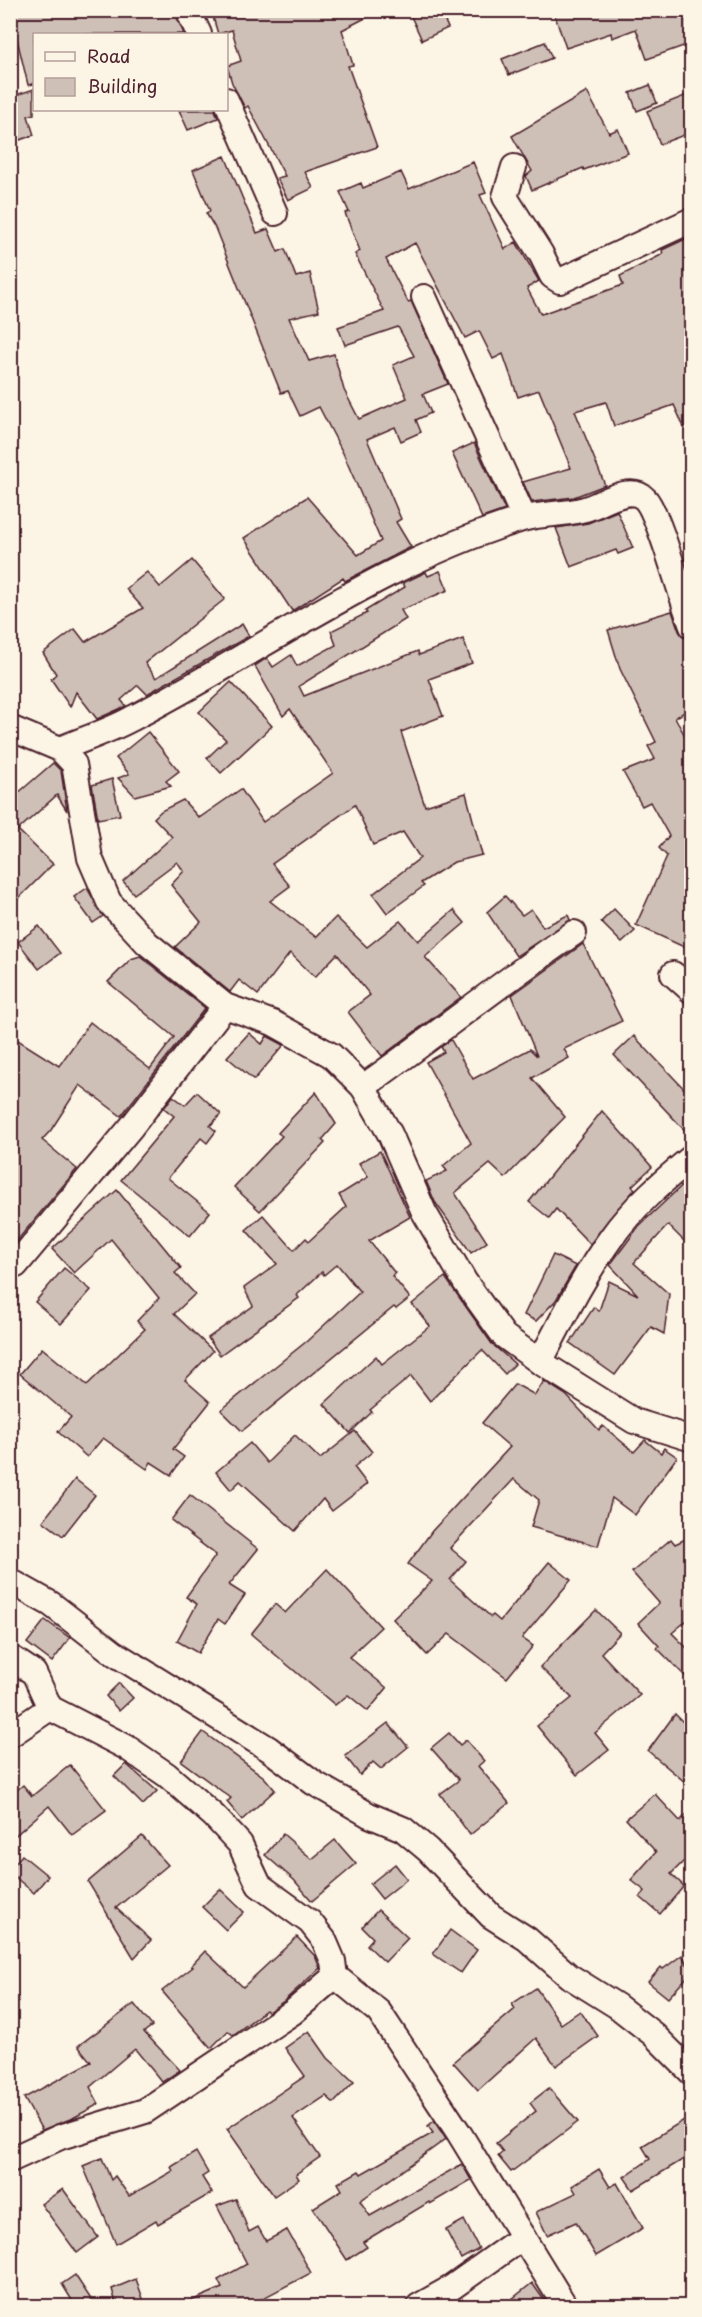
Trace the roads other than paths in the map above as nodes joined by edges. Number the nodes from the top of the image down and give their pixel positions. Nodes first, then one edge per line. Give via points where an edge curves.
1 (188, 10) edge
2 (199, 33) edge
3 (228, 105) edge
4 (514, 167) dead end
5 (275, 213) dead end
6 (692, 220) edge
7 (424, 297) dead end
8 (524, 518) junction
9 (692, 626) edge
10 (11, 729) edge
11 (60, 749) junction
12 (574, 933) dead end
13 (674, 974) dead end
14 (692, 991) edge
15 (225, 1006) junction
16 (363, 1087) junction
17 (692, 1157) edge
18 (16, 1265) dead end
19 (540, 1362) junction
20 (692, 1439) edge
21 (10, 1581) edge
22 (10, 1657) edge
23 (50, 1708) junction
24 (10, 1735) edge
25 (335, 1976) junction
26 (692, 2073) edge
27 (10, 2160) edge
28 (523, 2237) junction
29 (419, 2307) edge
30 (566, 2307) edge

1 - 2 street
3 - 5 street
4 - 6 street via 505,197 552,276 560,281
7 - 8 street
8 - 9 street via 586,509 621,495 638,494 655,518
8 - 11 street via 333,602 130,720
10 - 11 street
11 - 15 street via 74,764 90,858 110,902 147,943
12 - 16 street via 508,977
13 - 14 street
15 - 16 street via 273,1023 331,1055
15 - 18 street
16 - 19 street via 390,1134 424,1212 465,1282 504,1336
17 - 19 street via 663,1181 612,1237 577,1291
19 - 20 street via 634,1421
21 - 26 street via 51,1604 114,1653 269,1749 314,1784 403,1829 491,1916 635,2020
22 - 23 street via 33,1674
23 - 24 street
23 - 25 street via 126,1747 167,1775 214,1816 240,1844 260,1885 317,1931 333,1961
25 - 27 street via 293,2012 145,2111 60,2137
25 - 28 street via 380,2012
28 - 29 street
28 - 30 street

